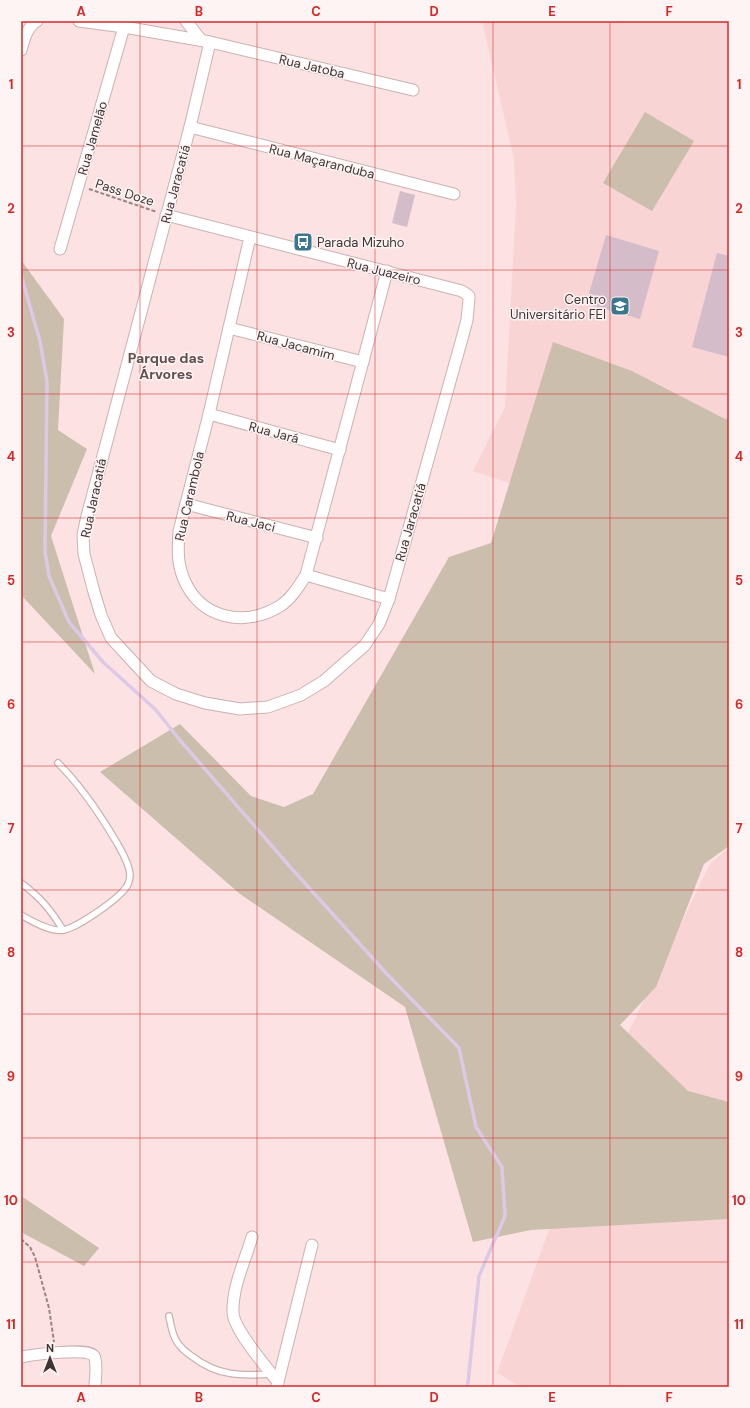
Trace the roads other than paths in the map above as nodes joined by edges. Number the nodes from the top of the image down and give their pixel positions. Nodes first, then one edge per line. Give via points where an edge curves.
1 (37, 21) edge
2 (78, 21) edge
3 (186, 21) edge
4 (124, 27) junction
5 (206, 41) junction
6 (21, 50) edge
7 (413, 90) dead end
8 (190, 127) junction
9 (454, 194) dead end
10 (166, 215) junction
11 (250, 237) junction
12 (60, 249) dead end
13 (387, 271) junction
14 (466, 295) joint
15 (229, 328) junction
16 (363, 362) junction
17 (209, 414) junction
18 (340, 450) junction
19 (186, 504) junction
20 (317, 538) junction
21 (306, 575) junction
22 (389, 599) junction
23 (58, 763) dead end
24 (21, 883) edge
25 (21, 915) edge
26 (63, 930) junction
27 (252, 1237) dead end
28 (312, 1245) dead end
29 (169, 1316) dead end
30 (21, 1357) edge
31 (276, 1381) edge
32 (95, 1387) edge

1 - 6 street via 28,29
2 - 4 street, Rua Jatoba
3 - 5 street
4 - 5 street, Rua Jatoba
4 - 12 street, Rua Jamelão
5 - 7 street, Rua Jatoba
5 - 8 street, Rua Jaracatiá
8 - 9 street, Rua Maçaranduba
8 - 10 street, Rua Jaracatiá
10 - 11 street, Rua Juazeiro
10 - 22 street, Rua Jaracatiá via 83,535 87,569 111,638 151,681 176,694 205,703 240,709 268,706 301,695 343,665 365,645 379,624
11 - 13 street, Rua Juazeiro
11 - 15 street, Rua Carambola
13 - 14 street, Rua Juazeiro
13 - 16 street, Rua Carambola
14 - 22 street, Rua Jaracatiá via 467,320
15 - 16 street, Rua Jacamim
15 - 17 street, Rua Carambola
16 - 18 street, Rua Carambola
17 - 18 street, Rua Jará
17 - 19 street, Rua Carambola
18 - 20 street, Rua Carambola
19 - 20 street, Rua Jaci
19 - 21 street, Rua Carambola via 179,531 179,564 190,591 216,614 243,617 268,612 289,598
20 - 21 street, Rua Carambola
21 - 22 street
23 - 26 lane via 97,810 123,854 130,873 129,882 118,897 87,918
24 - 26 lane via 45,903
25 - 26 lane via 56,930
27 - 31 street via 235,1290 233,1314 239,1330
28 - 31 street
29 - 31 lane via 171,1329 180,1346 209,1368
30 - 32 street via 55,1353 91,1353 95,1362

